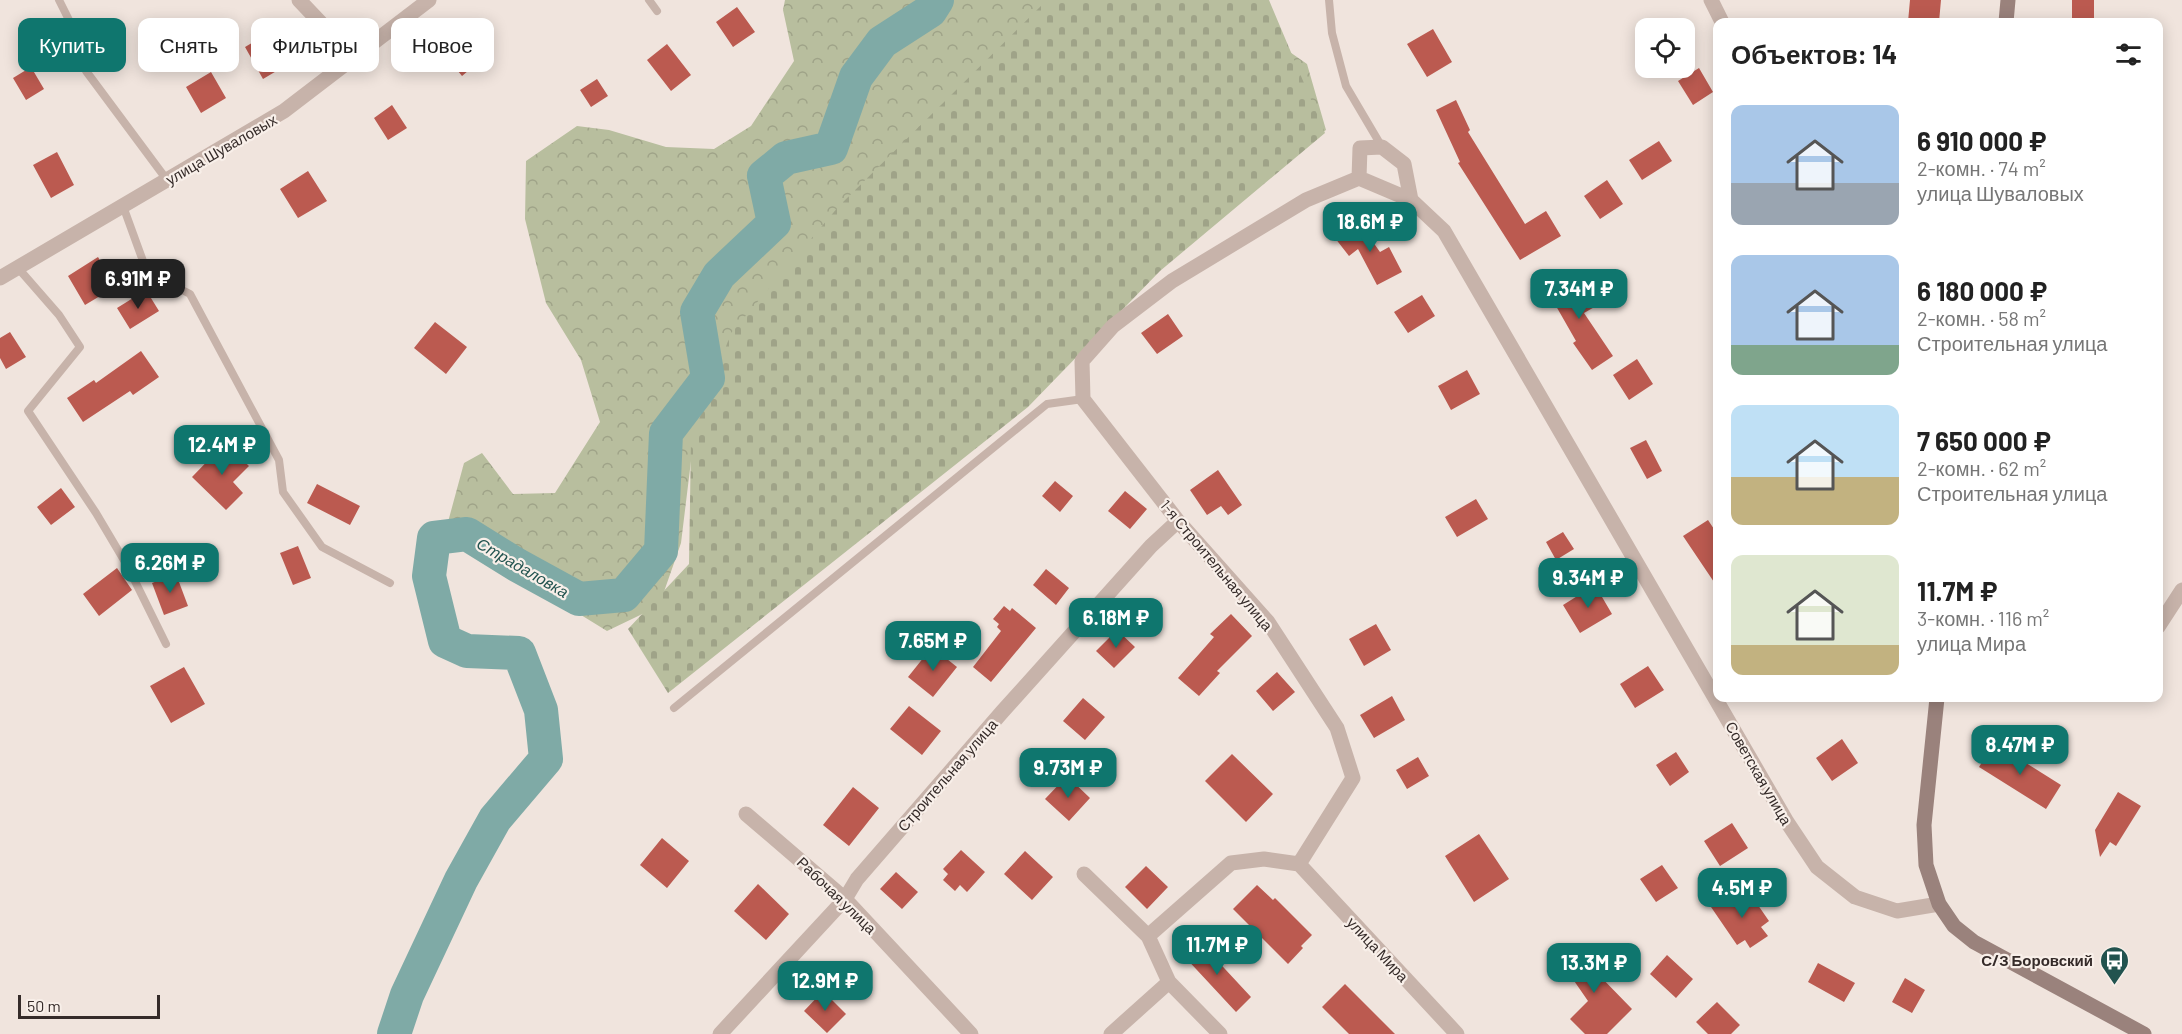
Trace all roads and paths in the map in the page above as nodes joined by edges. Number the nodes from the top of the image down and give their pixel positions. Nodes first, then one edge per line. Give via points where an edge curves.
1 (58, 0) edge
2 (299, 0) edge
3 (429, 0) edge
4 (650, 0) edge
5 (1329, 0) edge
6 (1711, 0) edge
7 (2008, 0) edge
8 (657, 11) dead end
9 (316, 18) edge
10 (1720, 18) edge
11 (2006, 18) edge
12 (379, 39) edge
13 (336, 72) edge
14 (1382, 147) junction
15 (1359, 178) junction
16 (167, 180) junction
17 (1411, 200) junction
18 (123, 206) junction
19 (18, 268) junction
20 (0, 278) edge
21 (1083, 399) junction
22 (1178, 521) junction
23 (390, 583) dead end
24 (2182, 590) edge
25 (2163, 619) edge
26 (166, 644) dead end
27 (1713, 695) edge
28 (1717, 702) edge
29 (1937, 702) edge
30 (674, 708) dead end
31 (746, 814) dead end
32 (1299, 864) junction
33 (1084, 874) dead end
34 (845, 899) junction
35 (1939, 904) junction
36 (1148, 936) junction
37 (1170, 982) junction
38 (720, 1034) edge
39 (971, 1034) edge
40 (1111, 1034) edge
41 (1220, 1034) edge
42 (1457, 1034) edge
43 (2144, 1034) edge

1 - 16 lane via 71,24 86,71
2 - 9 street
3 - 12 street, улица Шуваловых
4 - 8 lane
5 - 14 lane via 1332,33 1346,86
6 - 10 street
7 - 11 street
13 - 16 street, улица Шуваловых via 284,111
14 - 15 street via 1360,148
14 - 17 street via 1404,164
15 - 17 street, Советская улица
15 - 21 street via 1306,200 1247,235 1172,281 1113,326 1082,361
16 - 18 street, улица Шуваловых
17 - 27 street, Советская улица via 1444,231
18 - 19 street, улица Шуваловых
18 - 23 lane via 147,272 190,294 279,460 283,492 322,547
19 - 20 street, улица Шуваловых
19 - 26 lane via 80,347 28,411 128,567
21 - 22 street, 1-я Строительная улица
21 - 30 lane via 1047,404
22 - 32 street, 1-я Строительная улица via 1268,622 1337,728 1353,778
22 - 34 street, Строительная улица via 1150,546 1002,712 857,879
24 - 25 street
28 - 35 street, Советская улица via 1817,867 1856,897 1897,911
29 - 35 street via 1924,825 1926,865
31 - 34 street, Рабочая улица
32 - 36 street via 1264,859 1231,863
32 - 42 street, улица Мира
33 - 36 street
34 - 38 street, Строительная улица
34 - 39 street, Рабочая улица
35 - 43 street via 1954,926 1974,942
36 - 37 street
37 - 40 street
37 - 41 street

